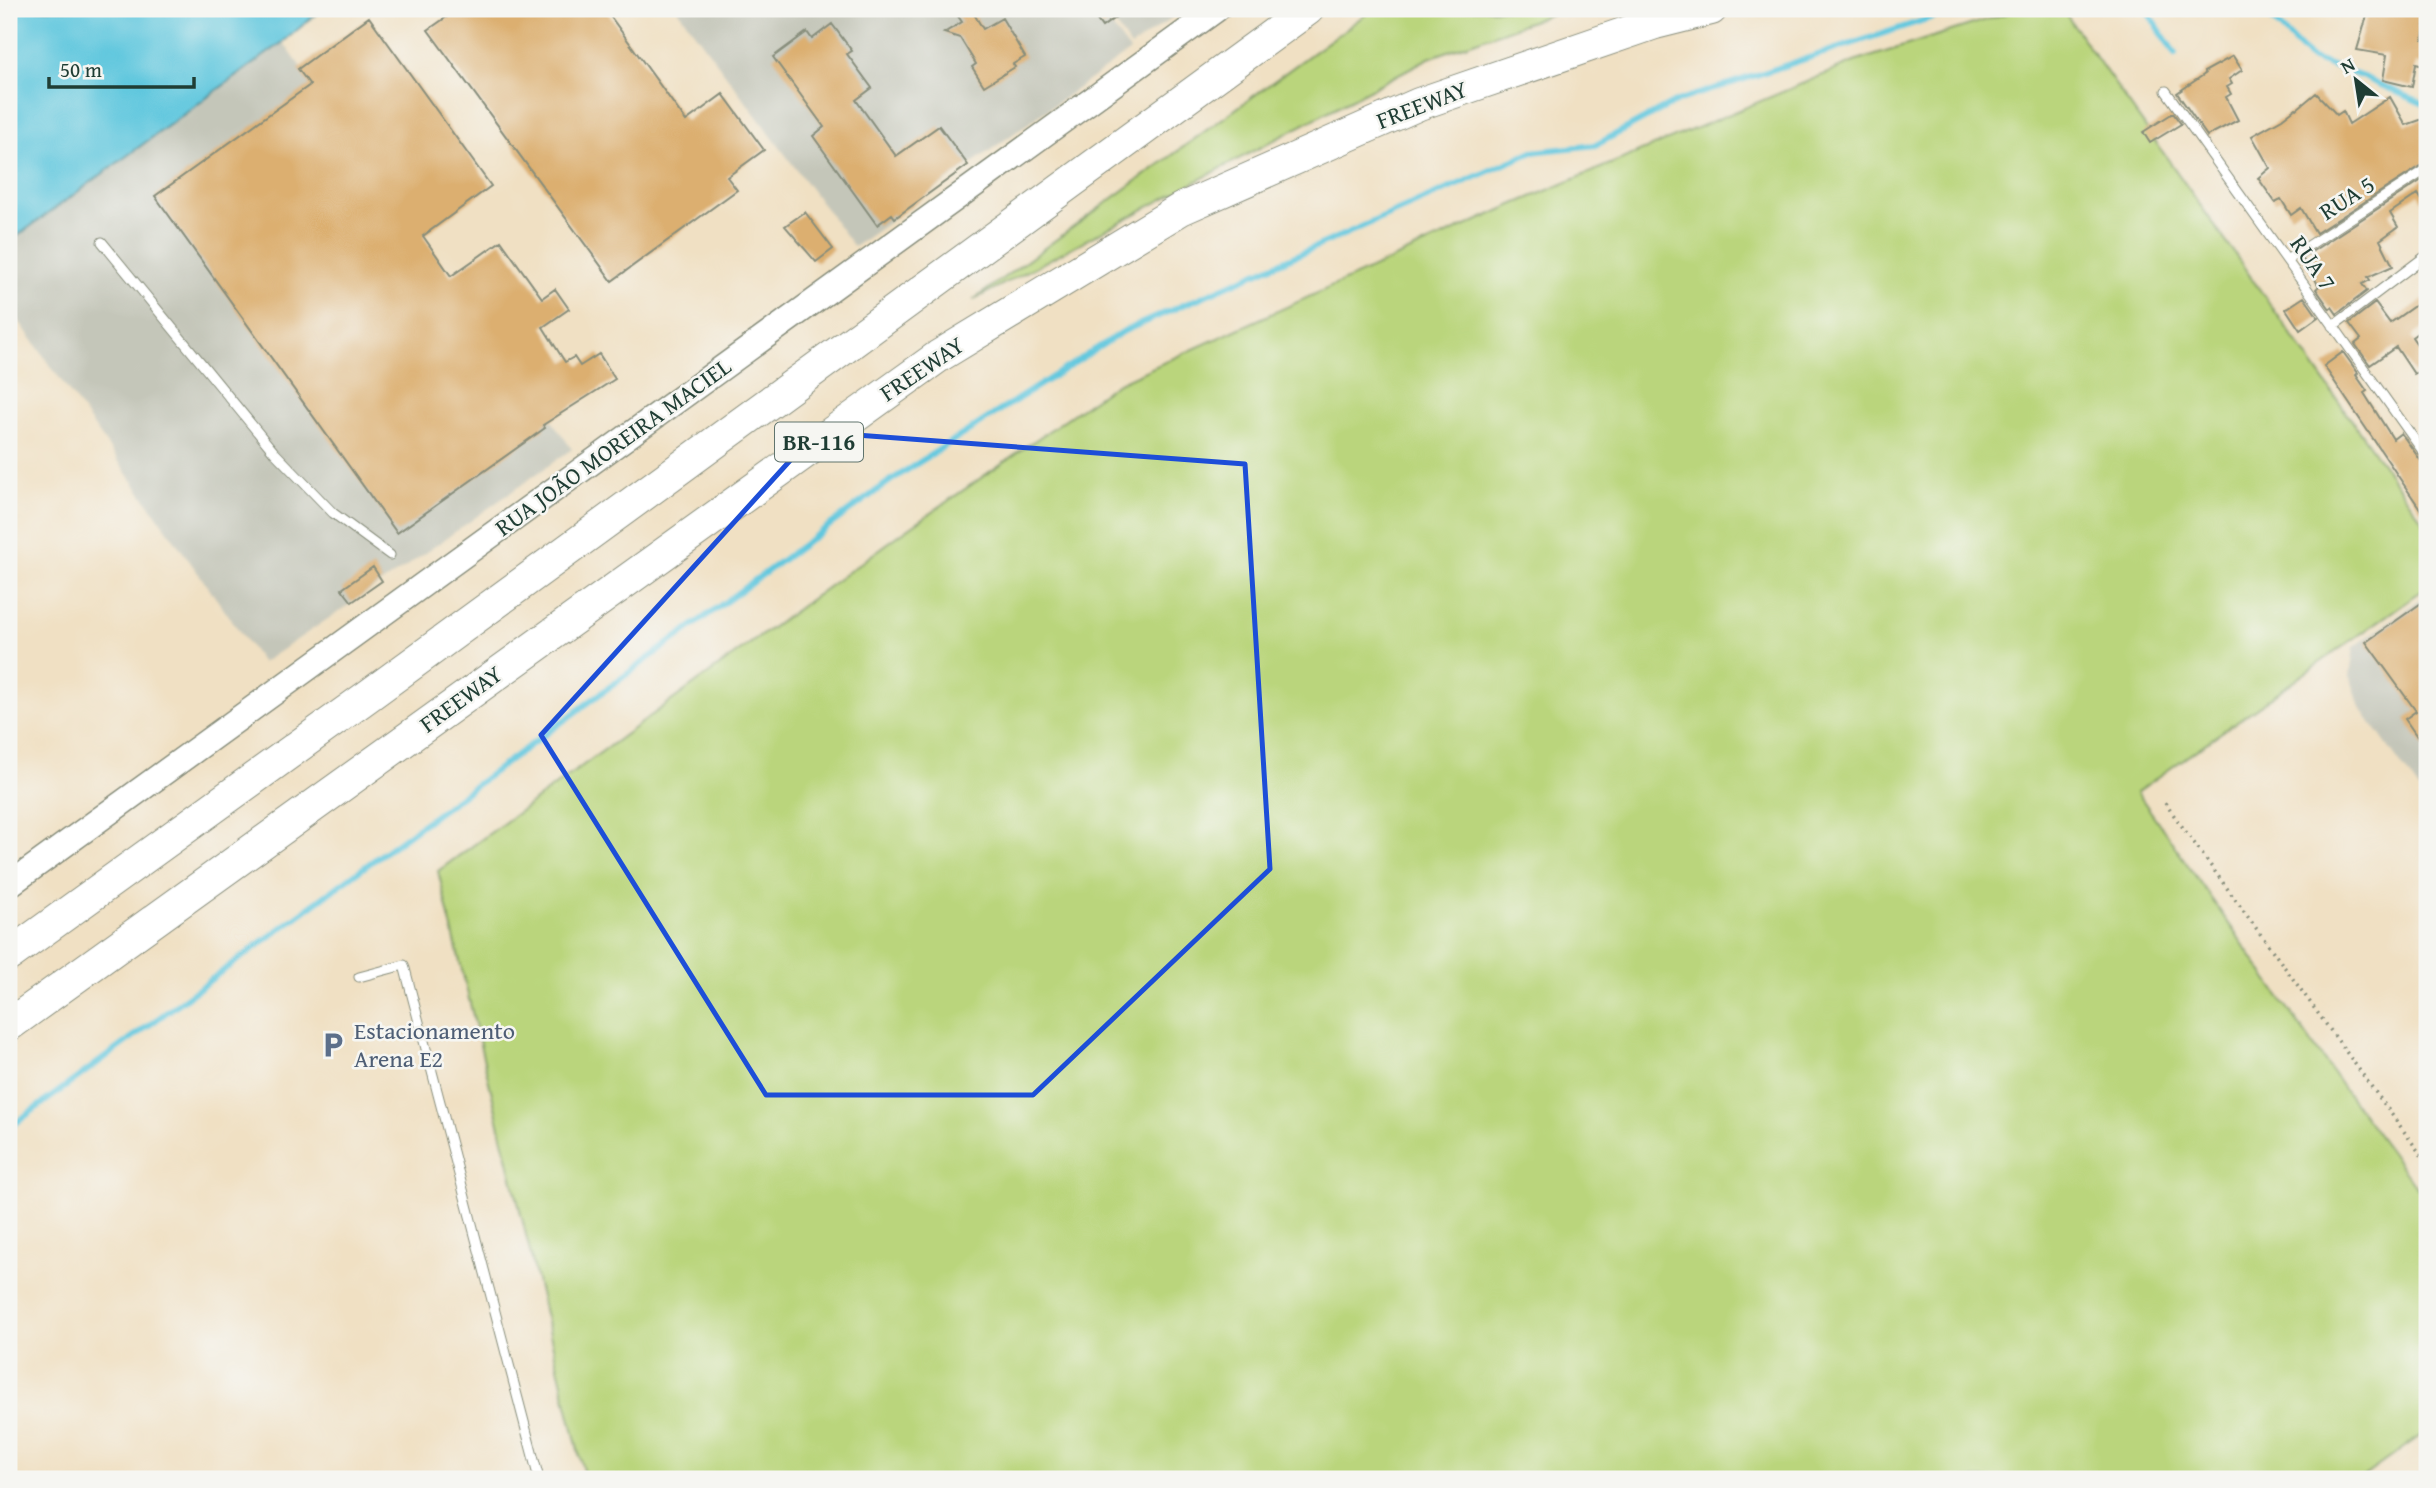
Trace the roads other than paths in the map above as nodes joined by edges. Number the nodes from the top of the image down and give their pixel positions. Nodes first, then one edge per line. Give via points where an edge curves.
1 (1217, 9) edge
2 (1308, 9) edge
3 (1712, 9) edge
4 (2166, 91) dead end
5 (2427, 169) edge
6 (102, 242) dead end
7 (2427, 255) edge
8 (2288, 259) junction
9 (2333, 326) junction
10 (2427, 457) edge
11 (390, 555) dead end
12 (9, 886) edge
13 (9, 955) edge
14 (359, 977) dead end
15 (9, 1025) edge
16 (539, 1479) edge

1 - 12 street, RUA JOÃO MOREIRA MACIEL
2 - 13 highway, BR-116
3 - 15 highway, FREEWAY / BR-116 via 1655,23 1419,104 1181,209 939,356
4 - 8 lane, RUA 7
5 - 8 lane, RUA 5
6 - 11 lane via 274,452 334,513
7 - 9 lane
8 - 9 lane, RUA 7
9 - 10 lane, RUA 7
14 - 16 lane via 404,965

